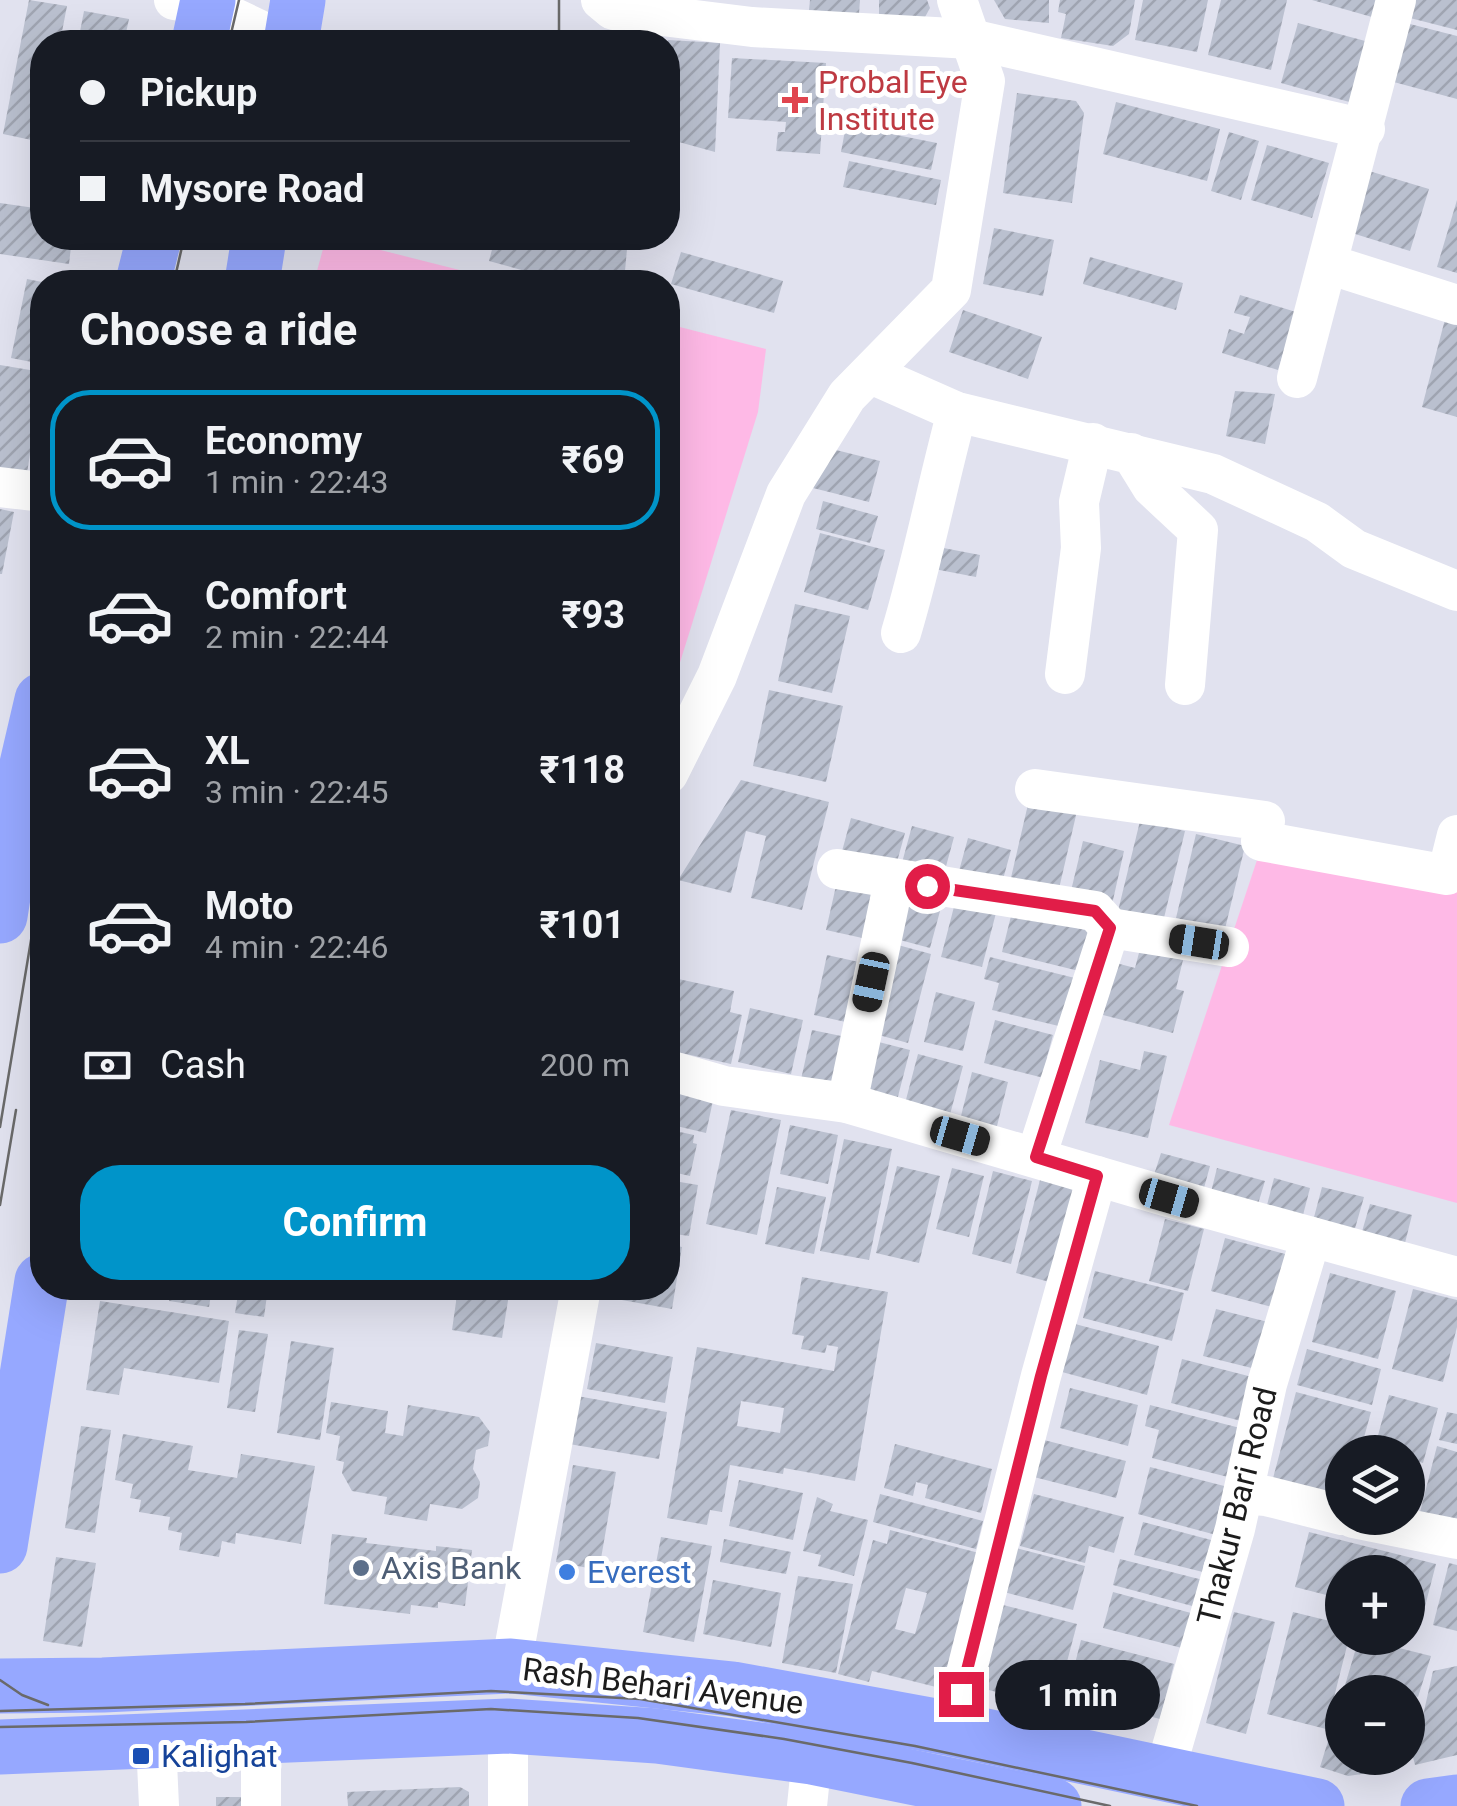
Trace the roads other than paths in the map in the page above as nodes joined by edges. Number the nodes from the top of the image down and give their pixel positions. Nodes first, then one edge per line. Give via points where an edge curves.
1 (298, 0) edge
2 (601, 0) edge
3 (957, 0) edge
4 (1396, 0) edge
5 (197, 12) edge
6 (252, 30) edge
7 (291, 30) edge
8 (971, 39) junction
9 (1365, 129) junction
10 (1328, 264) junction
11 (1457, 306) edge
12 (871, 374) junction
13 (1298, 378) dead end
14 (957, 412) junction
15 (1112, 448) junction
16 (0, 487) edge
17 (30, 491) edge
18 (1457, 592) edge
19 (901, 633) dead end
20 (1065, 674) dead end
21 (1185, 685) dead end
22 (26, 717) edge
23 (680, 750) edge
24 (1035, 788) dead end
25 (1457, 835) edge
26 (838, 869) dead end
27 (894, 880) junction
28 (0, 916) edge
29 (1110, 928) junction
30 (1229, 947) dead end
31 (680, 1073) edge
32 (847, 1103) junction
33 (1036, 1157) junction
34 (1097, 1176) junction
35 (1311, 1238) junction
36 (1457, 1276) edge
37 (39, 1300) edge
38 (579, 1300) edge
39 (1243, 1494) junction
40 (1325, 1511) edge
41 (1425, 1533) edge
42 (1457, 1540) edge
43 (0, 1546) edge
44 (510, 1666) junction
45 (0, 1686) edge
46 (508, 1726) junction
47 (952, 1729) junction
48 (261, 1736) junction
49 (156, 1740) junction
50 (0, 1747) edge
51 (1164, 1776) junction
52 (810, 1782) edge
53 (942, 1794) edge
54 (1457, 1802) edge
55 (159, 1806) edge
56 (261, 1806) edge
57 (508, 1806) edge
58 (1054, 1806) edge
59 (1317, 1806) edge
60 (1428, 1806) edge

1 - 7 main road
2 - 8 street via 613,10 752,27
3 - 8 street
4 - 9 street
5 - 6 street
8 - 9 street
8 - 12 street via 986,81 952,290
9 - 10 street
10 - 11 street
10 - 13 street
12 - 14 street
12 - 23 street via 848,396 786,494 717,676
14 - 15 street
14 - 19 street
15 - 18 street via 1212,474 1317,522 1354,549
15 - 20 street via 1079,502 1081,548
15 - 21 street via 1198,530
16 - 17 street
22 - 28 main road
24 - 25 street via 1264,821 1261,840 1446,875
26 - 27 street
27 - 29 street via 1095,911
27 - 32 street
29 - 30 street
29 - 33 street
31 - 32 street
32 - 33 street
33 - 34 street
34 - 35 street
34 - 47 street
35 - 36 street
35 - 39 street, Thakur Bari Road via 1267,1384
37 - 43 main road
38 - 44 street
39 - 40 street
39 - 51 street, Thakur Bari Road
41 - 42 street
44 - 45 main road, Rash Behari Avenue
44 - 47 main road, Rash Behari Avenue via 734,1689
46 - 48 main road, Rash Behari Avenue
46 - 52 main road, Rash Behari Avenue via 657,1736
46 - 57 street
47 - 51 main road, Rash Behari Avenue
48 - 49 main road, Rash Behari Avenue
48 - 56 street
49 - 50 main road, Rash Behari Avenue
49 - 55 street
51 - 59 main road, Rash Behari Avenue
52 - 53 main road, Rash Behari Avenue
53 - 58 main road, Rash Behari Avenue
54 - 60 main road

